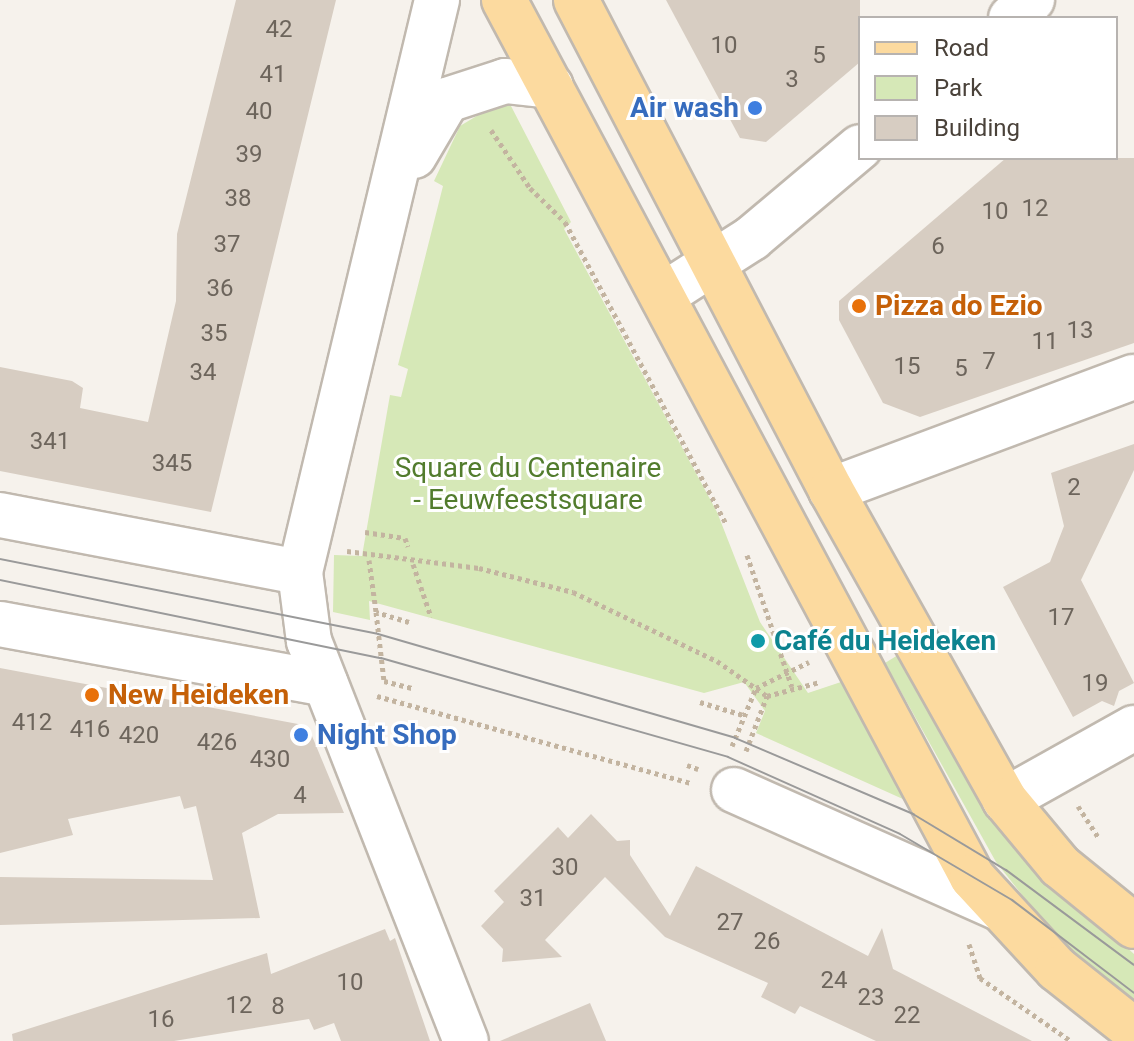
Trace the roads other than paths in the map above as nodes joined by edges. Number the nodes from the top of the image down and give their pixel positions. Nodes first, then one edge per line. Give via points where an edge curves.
1 (437, 0) edge
2 (504, 0) edge
3 (576, 0) edge
4 (1032, 0) edge
5 (1013, 16) edge
6 (551, 86) junction
7 (858, 149) edge
8 (391, 196) junction
9 (714, 262) junction
10 (663, 295) junction
11 (1134, 377) edge
12 (831, 490) junction
13 (0, 515) edge
14 (302, 561) junction
15 (0, 624) edge
16 (326, 684) junction
17 (1134, 728) edge
18 (724, 774) road end
19 (1023, 790) junction
20 (997, 907) junction
21 (1134, 926) edge
22 (1134, 1030) edge
23 (466, 1041) edge

1 - 8 street
2 - 6 main road
3 - 9 main road
4 - 5 street
6 - 8 street via 505,81 447,100
6 - 10 main road
7 - 9 street
8 - 14 street
9 - 10 street
9 - 12 main road
10 - 20 main road via 949,835
11 - 12 street
12 - 19 main road
13 - 14 street
14 - 16 street via 309,641
15 - 16 street
16 - 23 street
17 - 19 street
18 - 20 street
19 - 21 main road via 1060,866
20 - 22 main road via 1057,969

